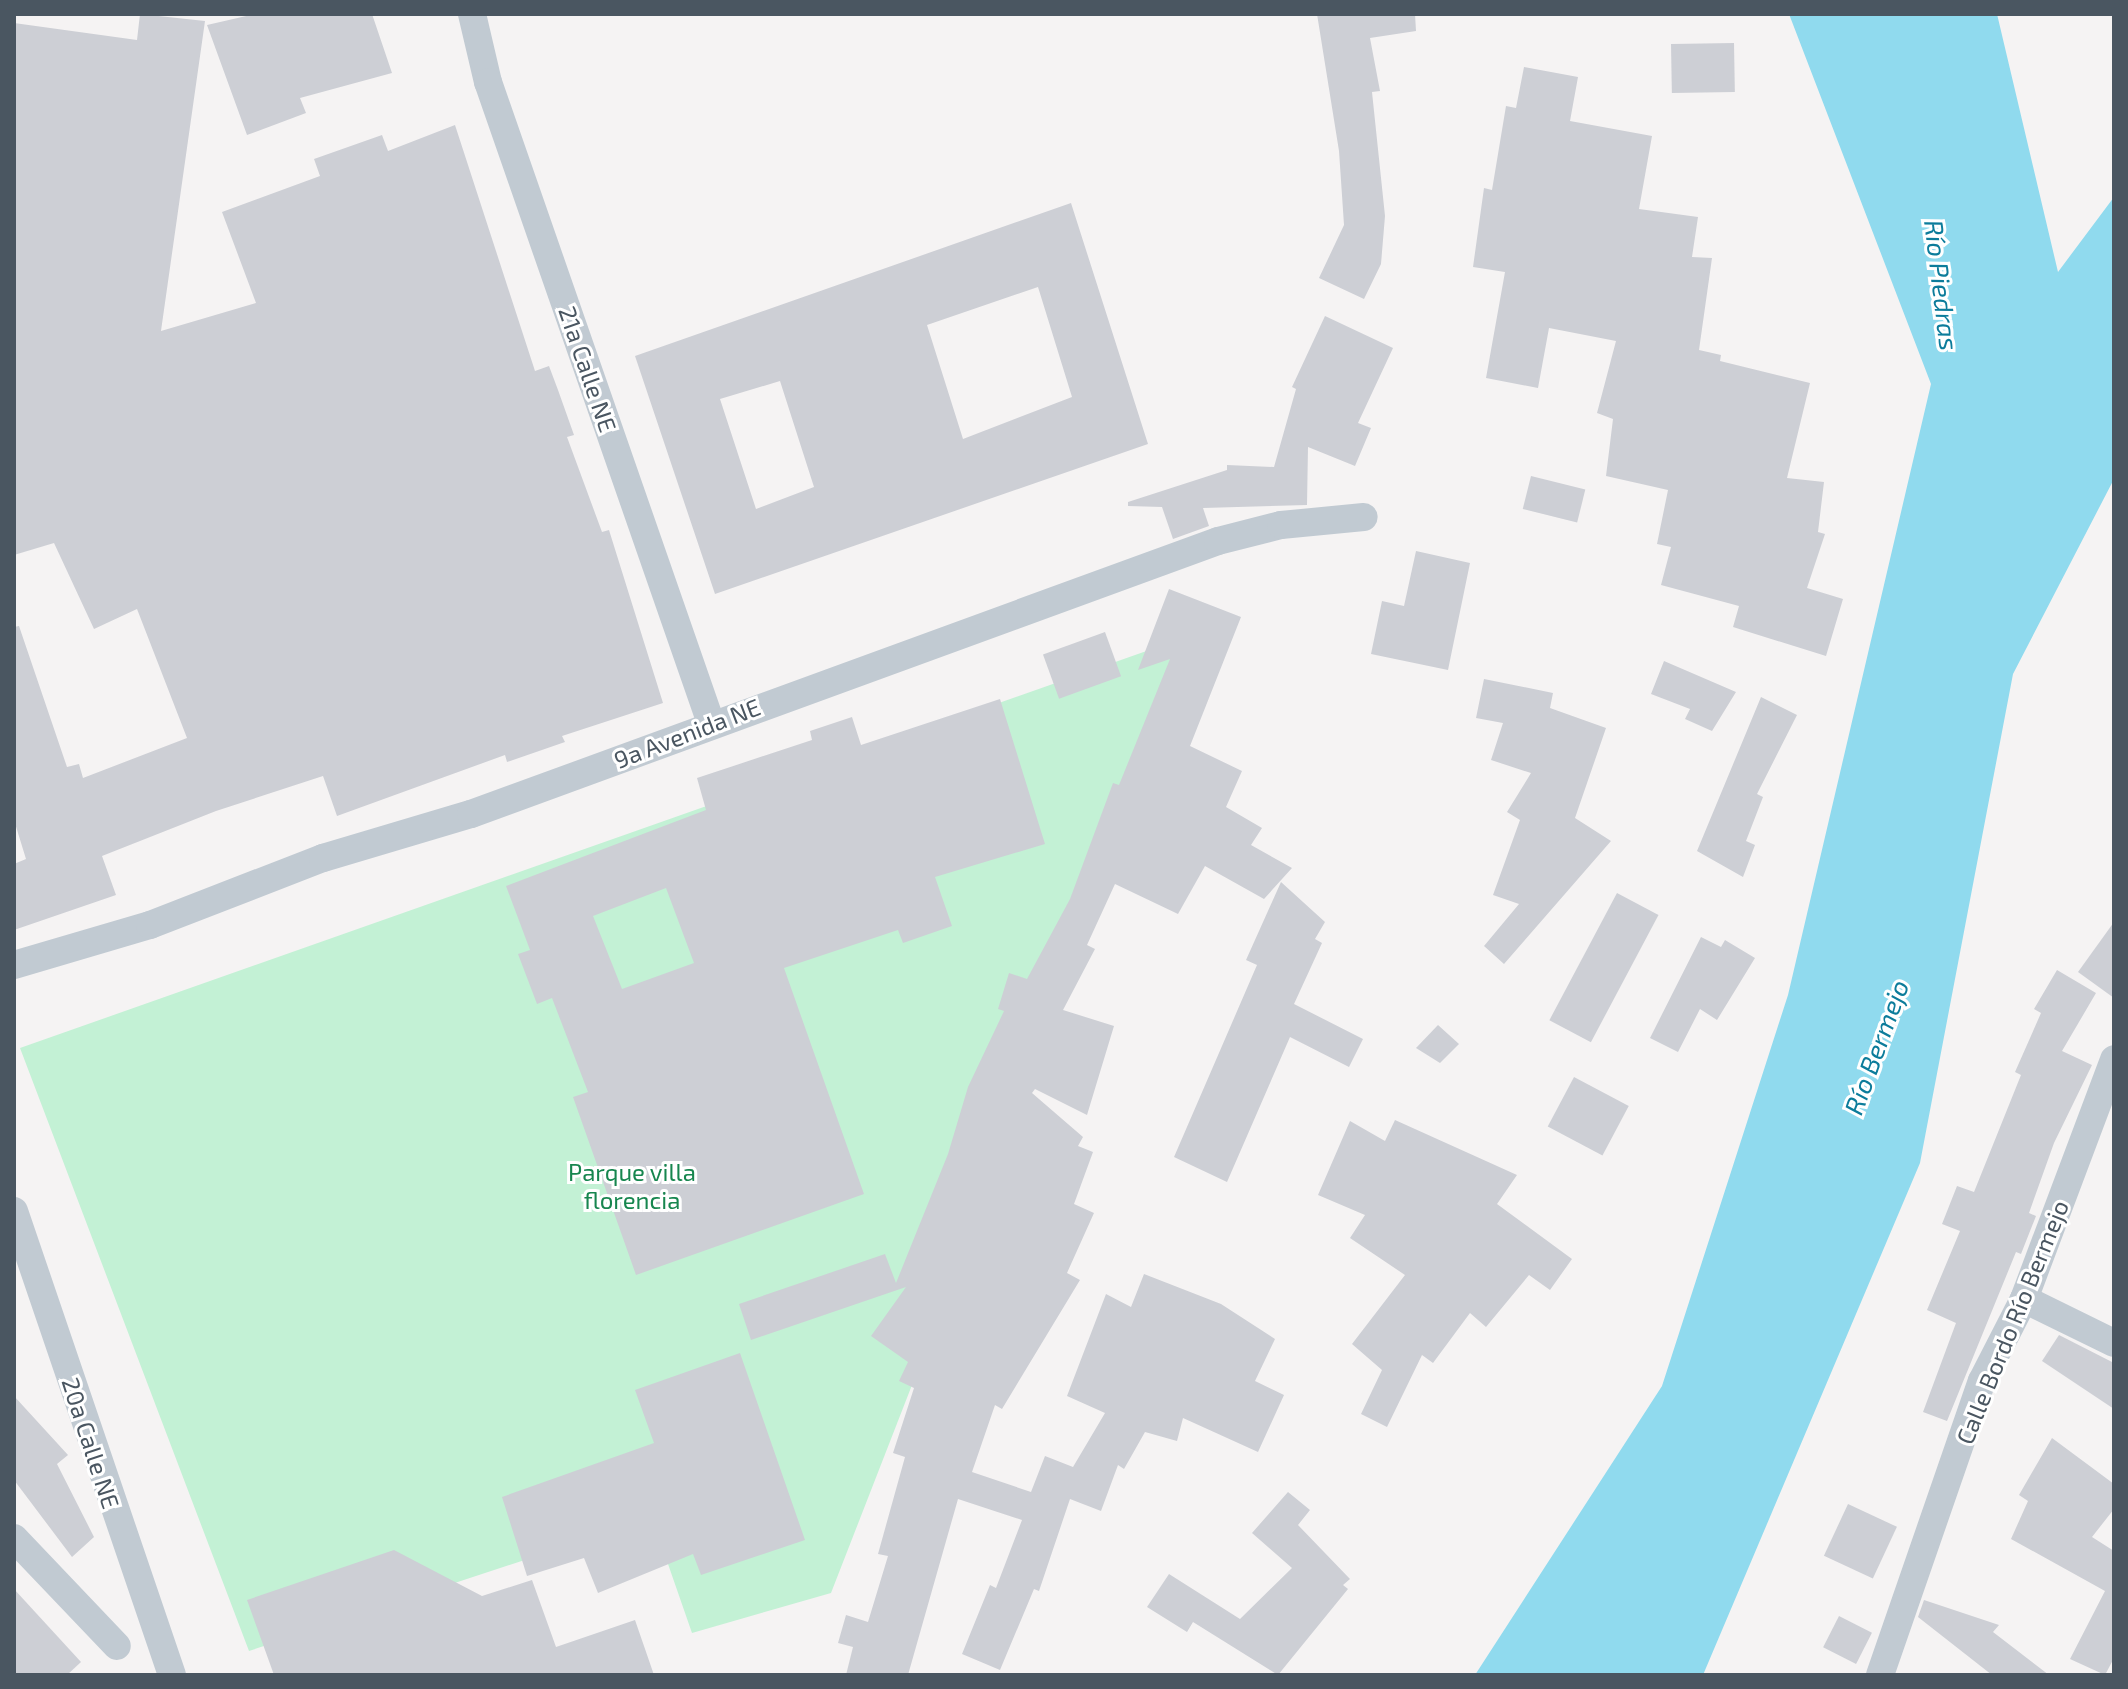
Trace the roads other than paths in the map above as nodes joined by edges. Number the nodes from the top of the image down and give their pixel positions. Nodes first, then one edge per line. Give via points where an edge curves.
1 (472, 14) edge
2 (1364, 517) dead end
3 (711, 723) junction
4 (14, 965) edge
5 (2114, 1059) edge
6 (14, 1211) edge
7 (2024, 1299) junction
8 (2114, 1343) edge
9 (14, 1538) edge
10 (117, 1646) dead end
11 (172, 1675) edge
12 (1880, 1675) edge

1 - 3 street, 21a Calle NE via 488,82
2 - 3 street, 9a Avenida NE via 1281,525 1218,541
3 - 4 street, 9a Avenida NE via 471,814 323,858 150,925
5 - 7 street, Calle Bordo Río Bermejo
6 - 11 street, 20a Calle NE
7 - 8 street
7 - 12 street, Calle Bordo Río Bermejo via 1982,1381
9 - 10 street

